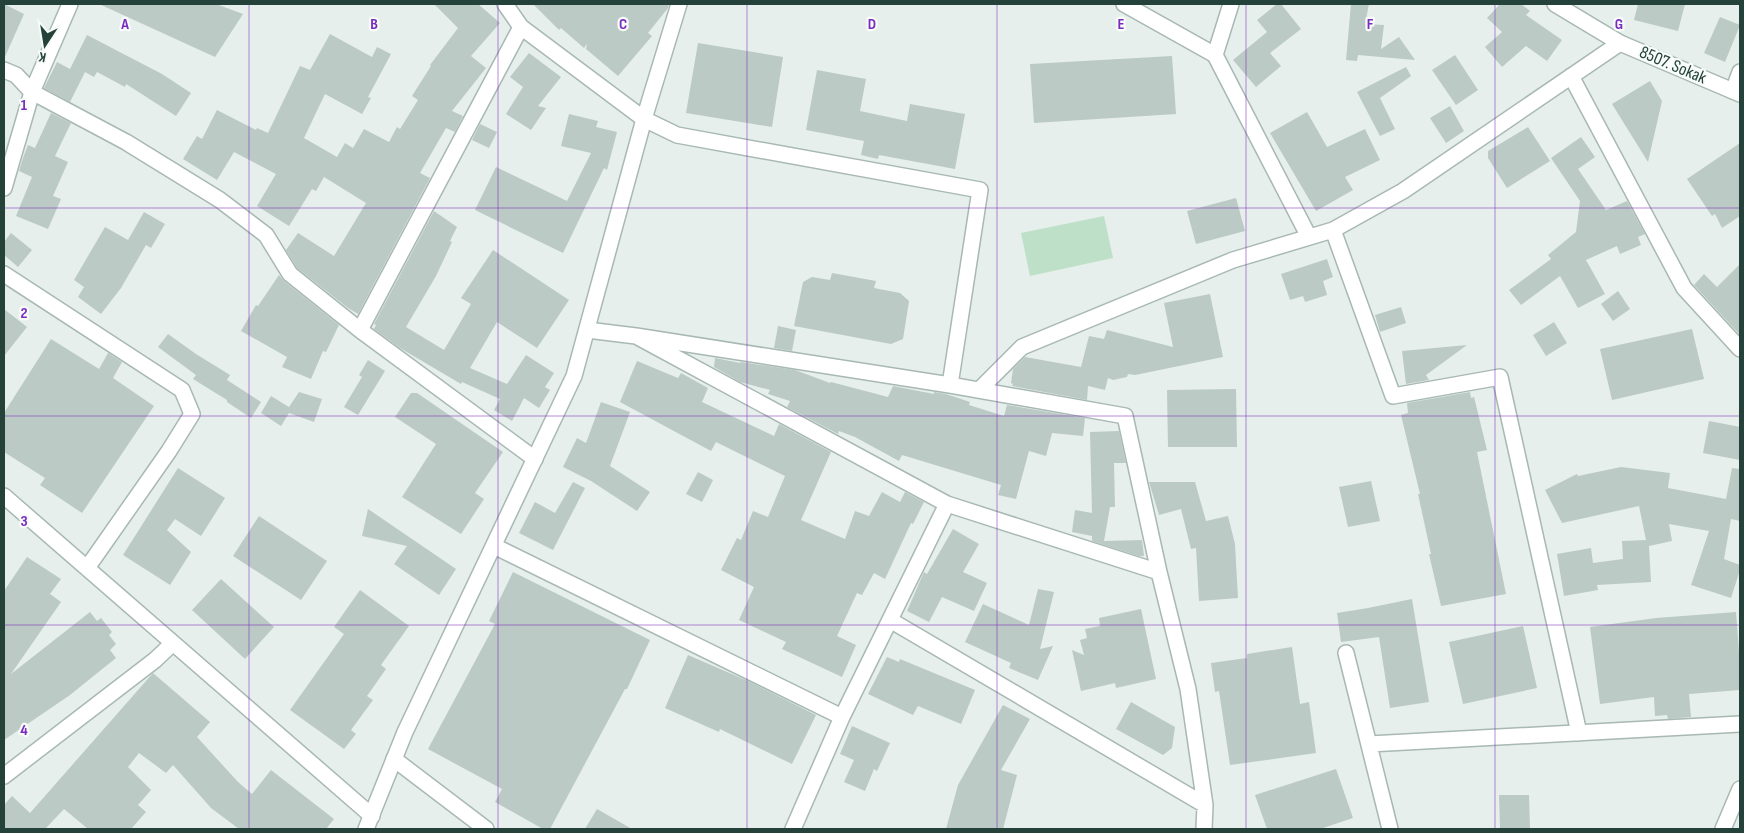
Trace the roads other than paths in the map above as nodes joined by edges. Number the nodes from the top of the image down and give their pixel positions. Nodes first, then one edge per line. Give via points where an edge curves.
1 (70, 4) edge
2 (505, 4) edge
3 (679, 4) edge
4 (1124, 4) edge
5 (1231, 4) edge
6 (1555, 4) edge
7 (521, 27) junction
8 (1620, 43) junction
9 (1214, 55) junction
10 (4, 70) edge
11 (1740, 72) edge
12 (1571, 76) junction
13 (32, 92) junction
14 (1737, 93) edge
15 (644, 119) junction
16 (4, 188) edge
17 (1333, 230) junction
18 (1310, 238) junction
19 (4, 274) edge
20 (360, 330) junction
21 (588, 330) junction
22 (636, 336) junction
23 (1740, 349) edge
24 (950, 385) junction
25 (979, 390) junction
26 (535, 459) junction
27 (4, 496) edge
28 (947, 504) junction
29 (494, 546) junction
30 (87, 568) junction
31 (1159, 572) junction
32 (890, 620) junction
33 (173, 643) junction
34 (1346, 653) dead end
35 (842, 717) junction
36 (1740, 724) edge
37 (1579, 733) junction
38 (1369, 744) junction
39 (394, 759) junction
40 (4, 776) edge
41 (1740, 789) edge
42 (1205, 805) junction
43 (369, 823) edge
44 (486, 829) edge
45 (793, 829) edge
46 (1204, 829) edge
47 (1390, 829) edge
48 (1723, 829) edge

1 - 13 street
2 - 7 street
3 - 15 street
4 - 9 street
5 - 9 street
6 - 8 street, 8507. Sokak
7 - 15 street
7 - 20 street
8 - 12 street
8 - 14 street, 8507. Sokak
9 - 18 street
10 - 13 street via 16,76
11 - 14 street
12 - 17 street via 1403,191
12 - 23 street via 1684,288
13 - 16 street
13 - 20 street via 126,142 220,200 266,235 290,274
15 - 21 street
15 - 24 street via 677,135 980,190
17 - 18 street
17 - 37 street via 1393,396 1500,377
18 - 25 street via 1233,260 1022,348
19 - 30 street via 182,390 192,414
20 - 26 street
21 - 22 street
21 - 26 street via 574,376
22 - 24 street
22 - 28 street
24 - 25 street
25 - 31 street via 1125,416
26 - 29 street
27 - 30 street
28 - 31 street
28 - 32 street
29 - 35 street
29 - 39 street
30 - 33 street
31 - 42 street via 1188,689
32 - 35 street
32 - 42 street
33 - 40 street via 148,666
33 - 43 street
34 - 38 street
35 - 45 street
36 - 37 street
37 - 38 street
38 - 47 street
39 - 43 street
39 - 44 street
41 - 48 street
42 - 46 street

